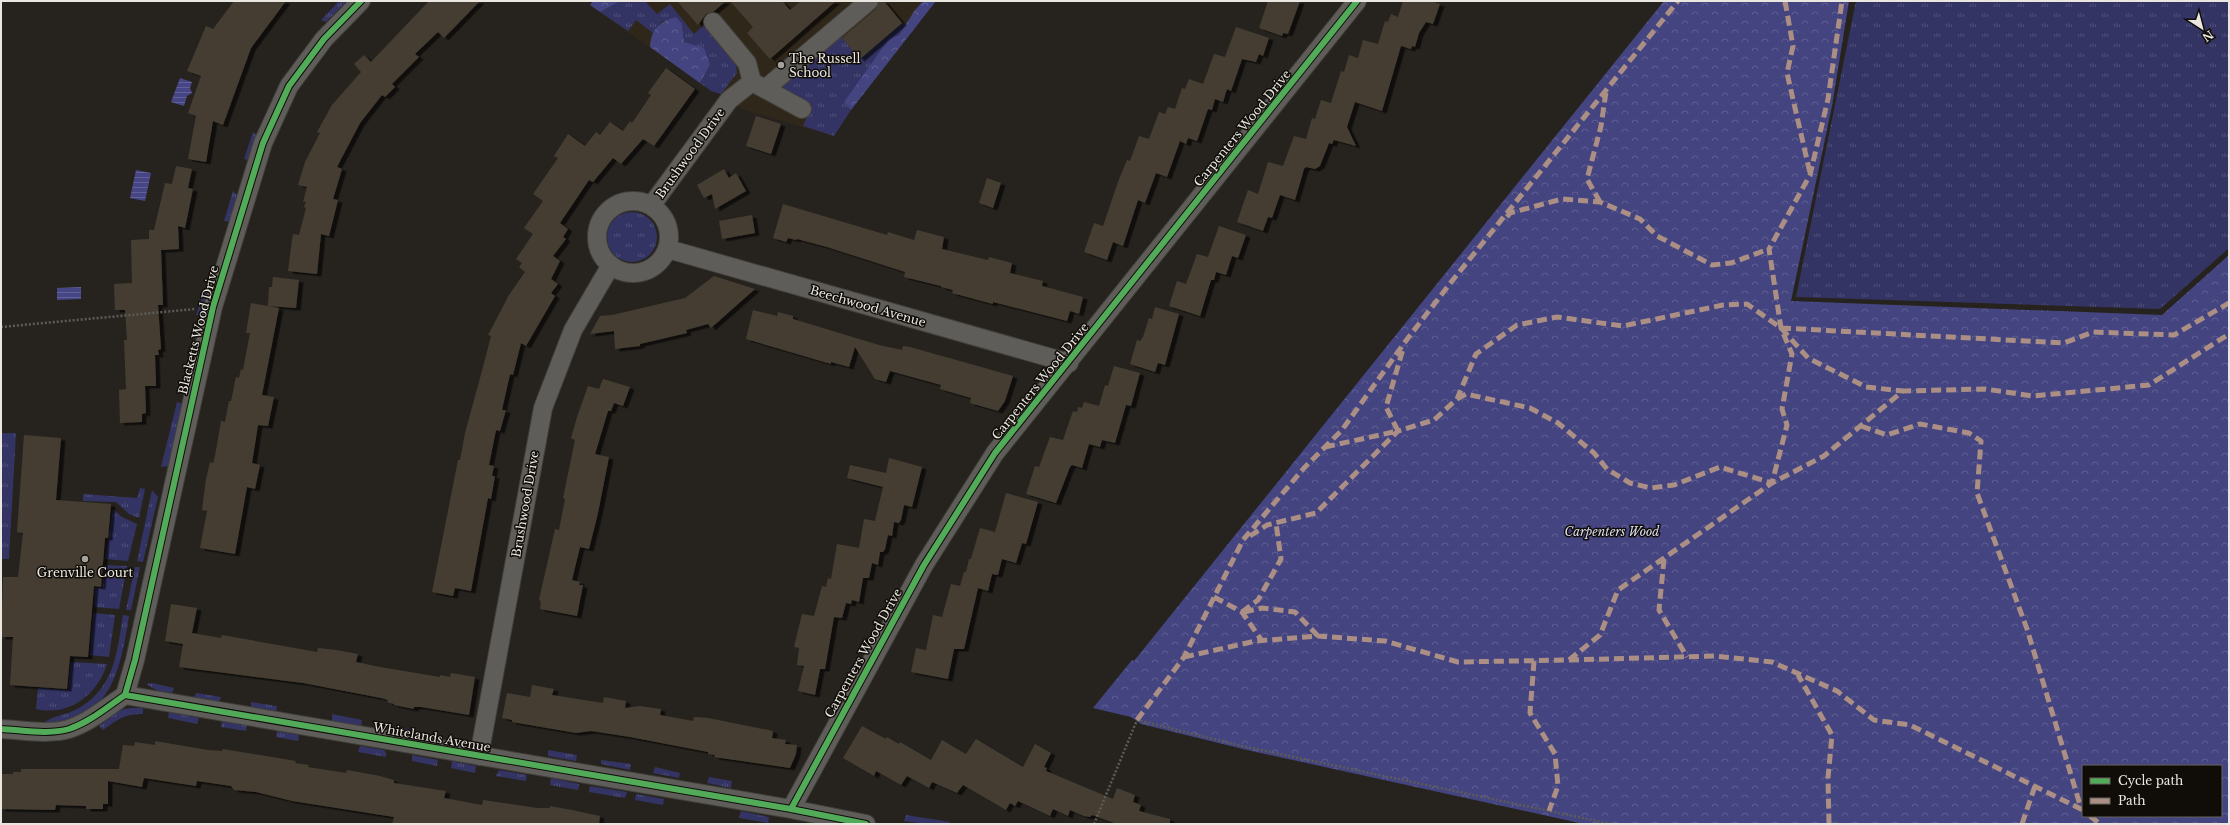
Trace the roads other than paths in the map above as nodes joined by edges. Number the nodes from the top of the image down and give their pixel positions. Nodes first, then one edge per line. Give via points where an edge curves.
1 (361, 1) edge
2 (869, 1) edge
3 (1357, 1) edge
4 (713, 22) dead end
5 (758, 86) junction
6 (802, 109) dead end
7 (651, 206) junction
8 (668, 249) junction
9 (611, 265) junction
10 (1069, 363) junction
11 (125, 695) junction
12 (1, 729) edge
13 (479, 756) junction
14 (791, 809) junction
15 (866, 824) edge

1 - 11 street, Blacketts Wood Drive via 324,39 289,86 263,143 213,307 135,660
2 - 5 street, Brushwood Drive
3 - 10 street, Carpenters Wood Drive
4 - 5 street via 747,63
5 - 6 street
5 - 7 street, Brushwood Drive via 729,100
7 - 8 street, Brushwood Drive via 665,221
7 - 9 street, Brushwood Drive via 628,201 607,212 600,222 598,245
8 - 9 street via 660,260 642,272 620,271
8 - 10 street, Beechwood Avenue
9 - 13 street, Brushwood Drive via 573,330 542,408
10 - 14 street, Carpenters Wood Drive via 995,453 928,558
11 - 12 street via 87,721 68,729
11 - 13 street, Whitelands Avenue
13 - 14 street, Whitelands Avenue
14 - 15 street, Whitelands Avenue

